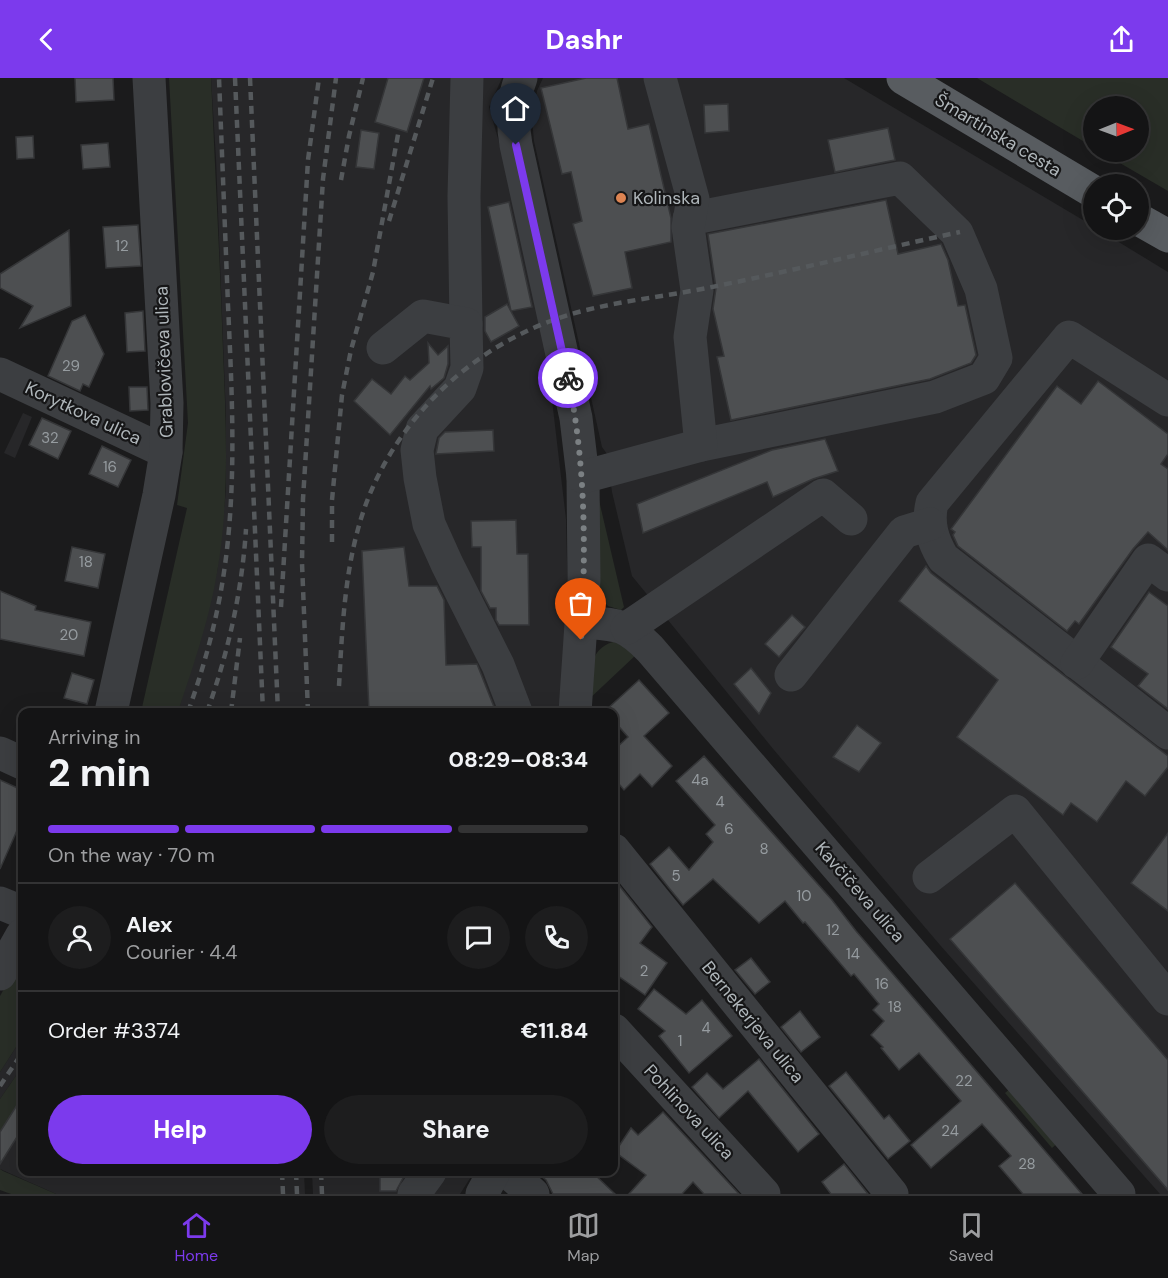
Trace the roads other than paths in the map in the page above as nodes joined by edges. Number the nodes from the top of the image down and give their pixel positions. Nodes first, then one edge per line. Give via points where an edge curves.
1 (149, 78) edge
2 (467, 78) edge
3 (521, 78) edge
4 (660, 78) edge
5 (903, 78) edge
6 (1083, 185) edge
7 (689, 219) junction
8 (1149, 226) edge
9 (1168, 237) edge
10 (466, 324) junction
11 (383, 348) dead end
12 (0, 374) edge
13 (1168, 400) edge
14 (701, 445) junction
15 (166, 452) junction
16 (583, 477) junction
17 (851, 519) dead end
18 (930, 524) junction
19 (1168, 575) edge
20 (582, 622) junction
21 (627, 628) junction
22 (1077, 663) junction
23 (791, 675) dead end
24 (112, 708) edge
25 (514, 708) edge
26 (575, 708) edge
27 (1168, 733) edge
28 (0, 753) edge
29 (18, 761) edge
30 (618, 855) edge
31 (929, 877) dead end
32 (0, 903) edge
33 (18, 910) edge
34 (18, 942) edge
35 (0, 974) edge
36 (1168, 999) edge
37 (618, 1034) edge
38 (427, 1176) edge
39 (492, 1176) edge
40 (512, 1176) edge
41 (414, 1194) edge
42 (482, 1194) edge
43 (532, 1194) edge
44 (764, 1194) edge
45 (892, 1194) edge
46 (1119, 1194) edge

1 - 15 street, Grablovičeva ulica via 167,403
2 - 10 street
3 - 16 street via 514,102 516,145 576,418
4 - 7 street via 693,199
5 - 6 main road, Šmartinska cesta
7 - 14 street via 697,290 690,337
7 - 14 street via 900,178 957,233 981,289 996,358 984,378 935,397
8 - 9 main road
10 - 11 street via 423,316
10 - 25 street via 467,368 460,388 422,429 417,450 420,478 429,524 498,665
12 - 15 street, Korytkova ulica
13 - 18 street via 1069,337 932,503
14 - 16 street
15 - 24 street, Grablovičeva ulica via 154,524
16 - 20 street
17 - 21 street via 823,495
18 - 22 street via 943,558
18 - 23 street via 904,532
19 - 22 street via 1148,560
20 - 21 street
20 - 26 street
21 - 46 street, Kavčičeva ulica via 650,649
22 - 27 street
28 - 29 street
30 - 45 street, Bernekerjeva ulica
31 - 36 street via 1015,811
32 - 33 street
34 - 35 street
37 - 44 street, Pohlinova ulica
38 - 41 street
39 - 42 street
40 - 43 street

